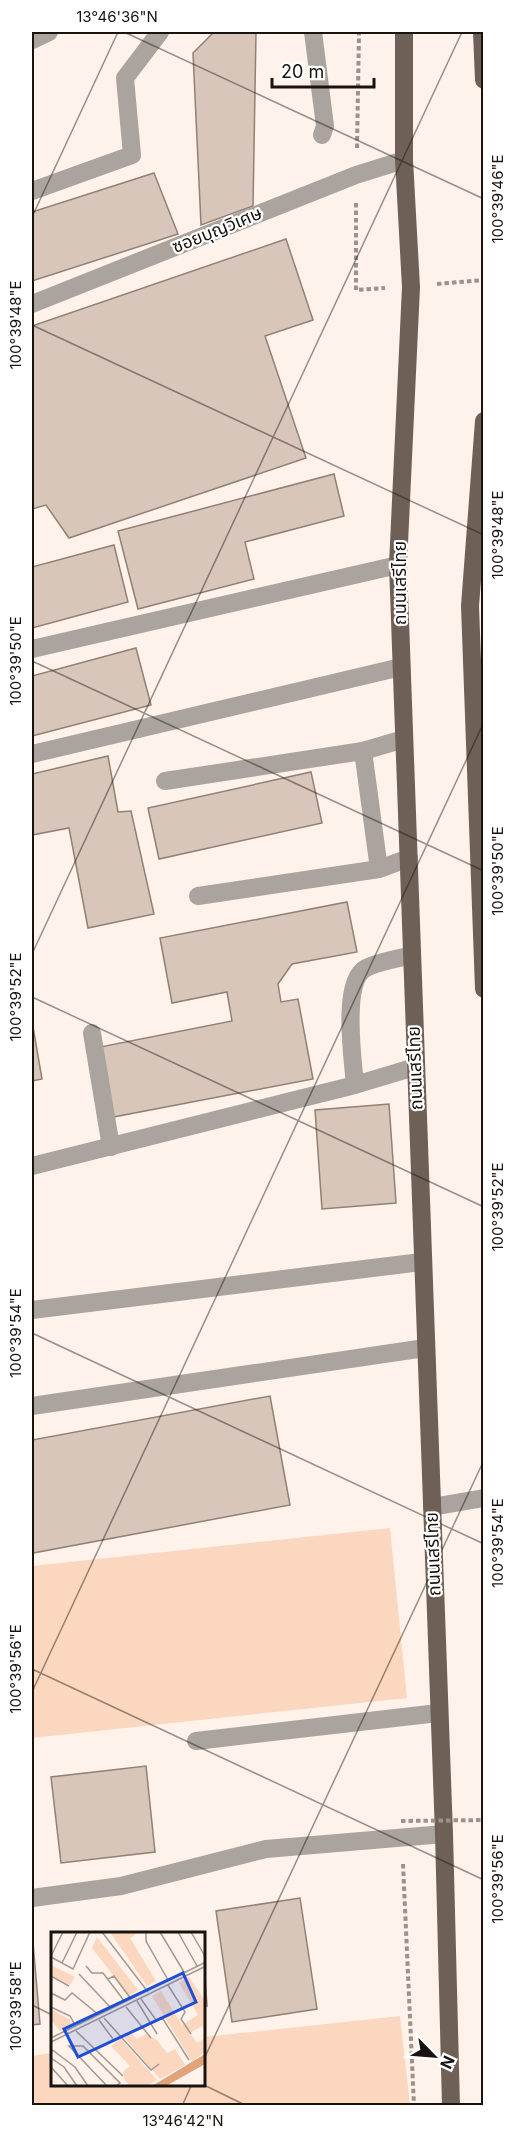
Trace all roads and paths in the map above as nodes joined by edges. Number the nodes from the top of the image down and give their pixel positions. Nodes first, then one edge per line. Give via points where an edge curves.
1 (49, 32) edge
2 (160, 32) edge
3 (313, 32) edge
4 (404, 32) edge
5 (482, 32) edge
6 (32, 40) edge
7 (483, 80) edge
8 (322, 135) dead end
9 (404, 160) junction
10 (32, 191) edge
11 (32, 304) edge
12 (483, 421) edge
13 (398, 565) junction
14 (477, 603) edge
15 (32, 649) edge
16 (401, 667) junction
17 (404, 739) junction
18 (363, 751) junction
19 (32, 754) edge
20 (165, 782) dead end
21 (481, 845) edge
22 (409, 858) junction
23 (379, 869) junction
24 (198, 896) dead end
25 (412, 955) junction
26 (483, 989) edge
27 (92, 1033) dead end
28 (415, 1067) junction
29 (355, 1085) junction
30 (111, 1147) junction
31 (32, 1166) edge
32 (422, 1262) junction
33 (32, 1310) edge
34 (425, 1348) junction
35 (32, 1406) edge
36 (483, 1498) edge
37 (432, 1507) junction
38 (438, 1713) junction
39 (196, 1741) dead end
40 (483, 1820) edge
41 (402, 1829) junction
42 (444, 1834) junction
43 (32, 1898) edge
44 (414, 2106) edge
45 (451, 2106) edge

1 - 6 street
2 - 10 street via 125,78 132,155
3 - 8 street via 325,126
4 - 9 main road, ถนนเสรีไทย
5 - 7 main road
9 - 11 street, ซอยบุญวิเศษ via 356,175
9 - 13 main road, ถนนเสรีไทย via 411,287
12 - 14 main road
13 - 15 street
13 - 16 main road, ถนนเสรีไทย
14 - 21 main road
16 - 17 main road, ถนนเสรีไทย
16 - 19 street
17 - 18 street
17 - 22 main road, ถนนเสรีไทย
18 - 20 street
18 - 23 street
21 - 26 main road
22 - 23 street
22 - 25 main road, ถนนเสรีไทย
23 - 24 street
25 - 28 main road, ถนนเสรีไทย
25 - 29 street via 364,968 353,985
27 - 30 street
28 - 29 street
28 - 32 main road, ถนนเสรีไทย
29 - 30 street
30 - 31 street
32 - 33 street
32 - 34 main road, ถนนเสรีไทย
34 - 35 street
34 - 37 main road, ถนนเสรีไทย
36 - 37 street
37 - 38 main road, ถนนเสรีไทย
38 - 39 street
38 - 42 main road, ถนนเสรีไทย
40 - 41 path, bridge
41 - 42 street
41 - 43 street via 266,1849 121,1886
41 - 44 path
42 - 45 main road, ถนนเสรีไทย

